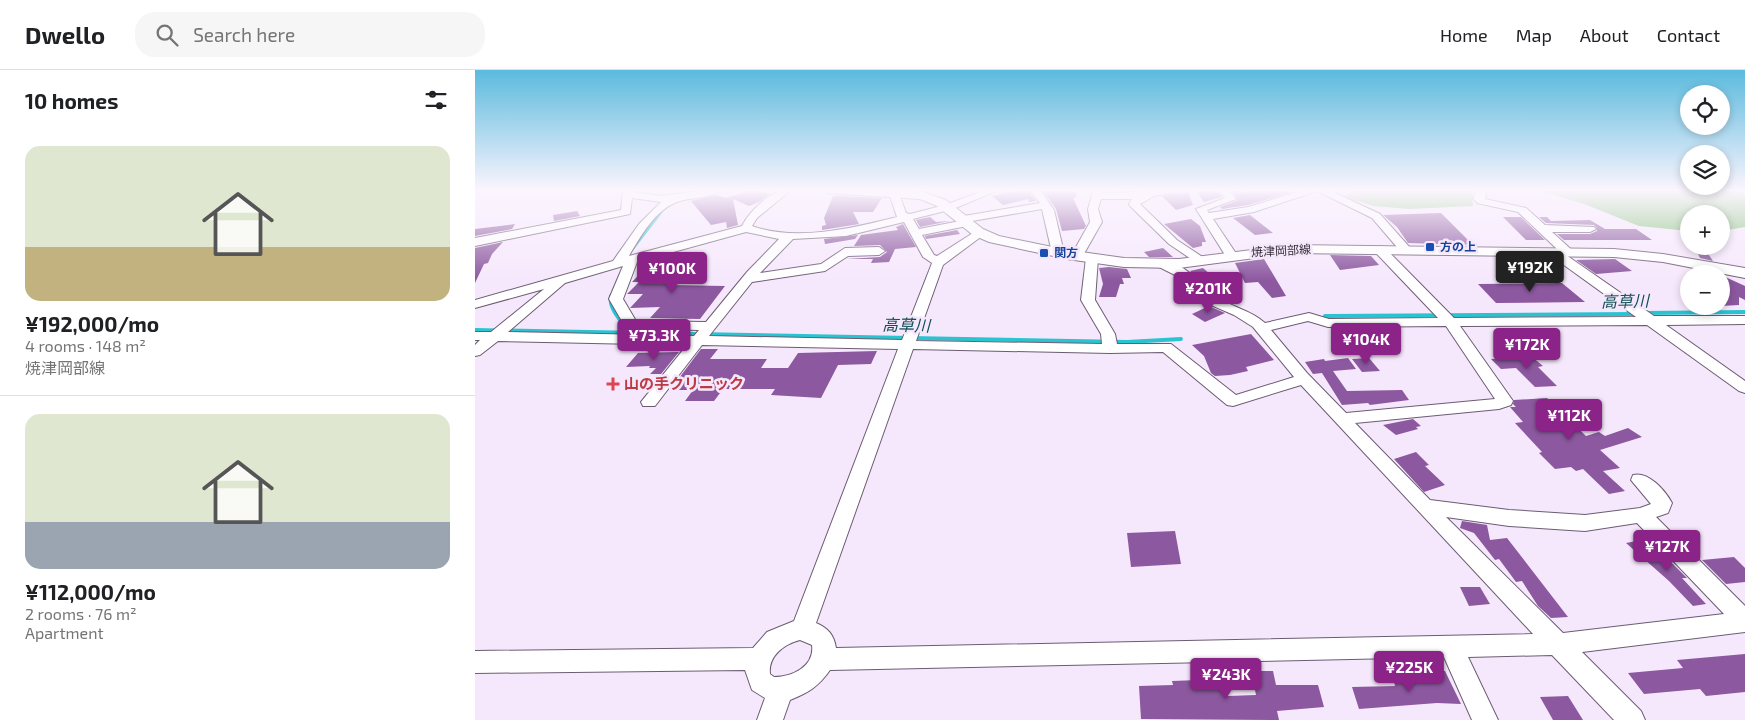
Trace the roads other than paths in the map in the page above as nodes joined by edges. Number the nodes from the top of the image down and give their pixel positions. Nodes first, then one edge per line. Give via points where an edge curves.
1 (584, 220) edge
2 (649, 220) edge
3 (750, 220) edge
4 (892, 220) edge
5 (906, 220) edge
6 (969, 220) edge
7 (1049, 220) edge
8 (1096, 220) edge
9 (1151, 220) edge
10 (1208, 220) edge
11 (1380, 220) edge
12 (1533, 220) edge
13 (966, 221) junction
14 (746, 228) junction
15 (1542, 228) junction
16 (1591, 229) dead end
17 (846, 233) junction
18 (915, 233) junction
19 (979, 233) junction
20 (789, 236) junction
21 (475, 242) edge
22 (1380, 250) junction
23 (1406, 250) junction
24 (879, 251) dead end
25 (845, 252) junction
26 (1058, 252) junction
27 (1561, 252) junction
28 (1231, 255) junction
29 (1077, 256) junction
30 (1092, 258) junction
31 (625, 260) junction
32 (1201, 260) junction
33 (939, 262) junction
34 (1163, 264) junction
35 (1745, 273) edge
36 (750, 278) junction
37 (559, 279) junction
38 (475, 304) edge
39 (1632, 309) joint
40 (1445, 317) junction
41 (1647, 319) junction
42 (1745, 320) edge
43 (1261, 328) junction
44 (704, 334) junction
45 (496, 335) junction
46 (475, 336) edge
47 (910, 340) junction
48 (1109, 342) dead end
49 (475, 352) edge
50 (1304, 379) junction
51 (1745, 388) edge
52 (649, 402) dead end
53 (1342, 419) junction
54 (1640, 480) dead end
55 (1424, 507) junction
56 (1641, 515) junction
57 (1745, 621) edge
58 (802, 630) junction
59 (1559, 644) junction
60 (1452, 647) junction
61 (759, 659) junction
62 (823, 659) junction
63 (475, 662) edge
64 (781, 689) junction
65 (770, 720) edge
66 (1485, 720) edge
67 (1632, 720) edge

1 - 21 street
2 - 31 street via 630,244
3 - 14 street
4 - 17 street
5 - 18 street
6 - 13 street
7 - 26 street
8 - 29 street
9 - 32 street via 1173,242
10 - 28 street
11 - 23 street
12 - 15 street
13 - 18 street
13 - 19 main road, 焼津岡部線
14 - 20 street
14 - 31 street
15 - 16 street
15 - 27 street
17 - 20 street
17 - 25 street
18 - 33 street via 929,257
19 - 26 main road, 焼津岡部線 via 1011,244
19 - 33 street
20 - 36 street
22 - 23 main road, 焼津岡部線
22 - 28 main road, 焼津岡部線 via 1268,250
22 - 40 street
23 - 27 main road, 焼津岡部線
24 - 25 street
25 - 36 street via 825,267
26 - 29 main road, 焼津岡部線
27 - 35 main road, 焼津岡部線 via 1639,255
27 - 39 street
28 - 32 main road, 焼津岡部線
29 - 30 main road, 焼津岡部線
30 - 34 main road, 焼津岡部線
30 - 48 street via 1088,300
31 - 37 street
31 - 44 street via 616,300 631,325
32 - 34 main road, 焼津岡部線
33 - 47 street
34 - 43 street via 1183,274 1216,302 1250,317
36 - 44 street
37 - 38 street
37 - 45 street via 558,284
39 - 41 street
40 - 41 street
40 - 43 street via 1328,323 1309,316
40 - 53 street via 1505,401
41 - 42 street
41 - 51 street
43 - 50 street
44 - 45 street
44 - 47 street
44 - 52 street
45 - 46 street
45 - 49 street
47 - 50 street via 1110,349 1167,347 1233,401
47 - 58 street
50 - 53 street
53 - 55 street
54 - 56 street via 1662,503 1661,508
55 - 56 street via 1509,518 1585,523
55 - 59 street
56 - 57 street
57 - 59 street
58 - 61 street via 770,643
58 - 62 street via 817,634 822,639 825,646
59 - 60 street
59 - 67 street
60 - 62 street
60 - 66 street
61 - 63 street
61 - 64 street via 757,677 768,688
62 - 64 street via 807,680
64 - 65 street

